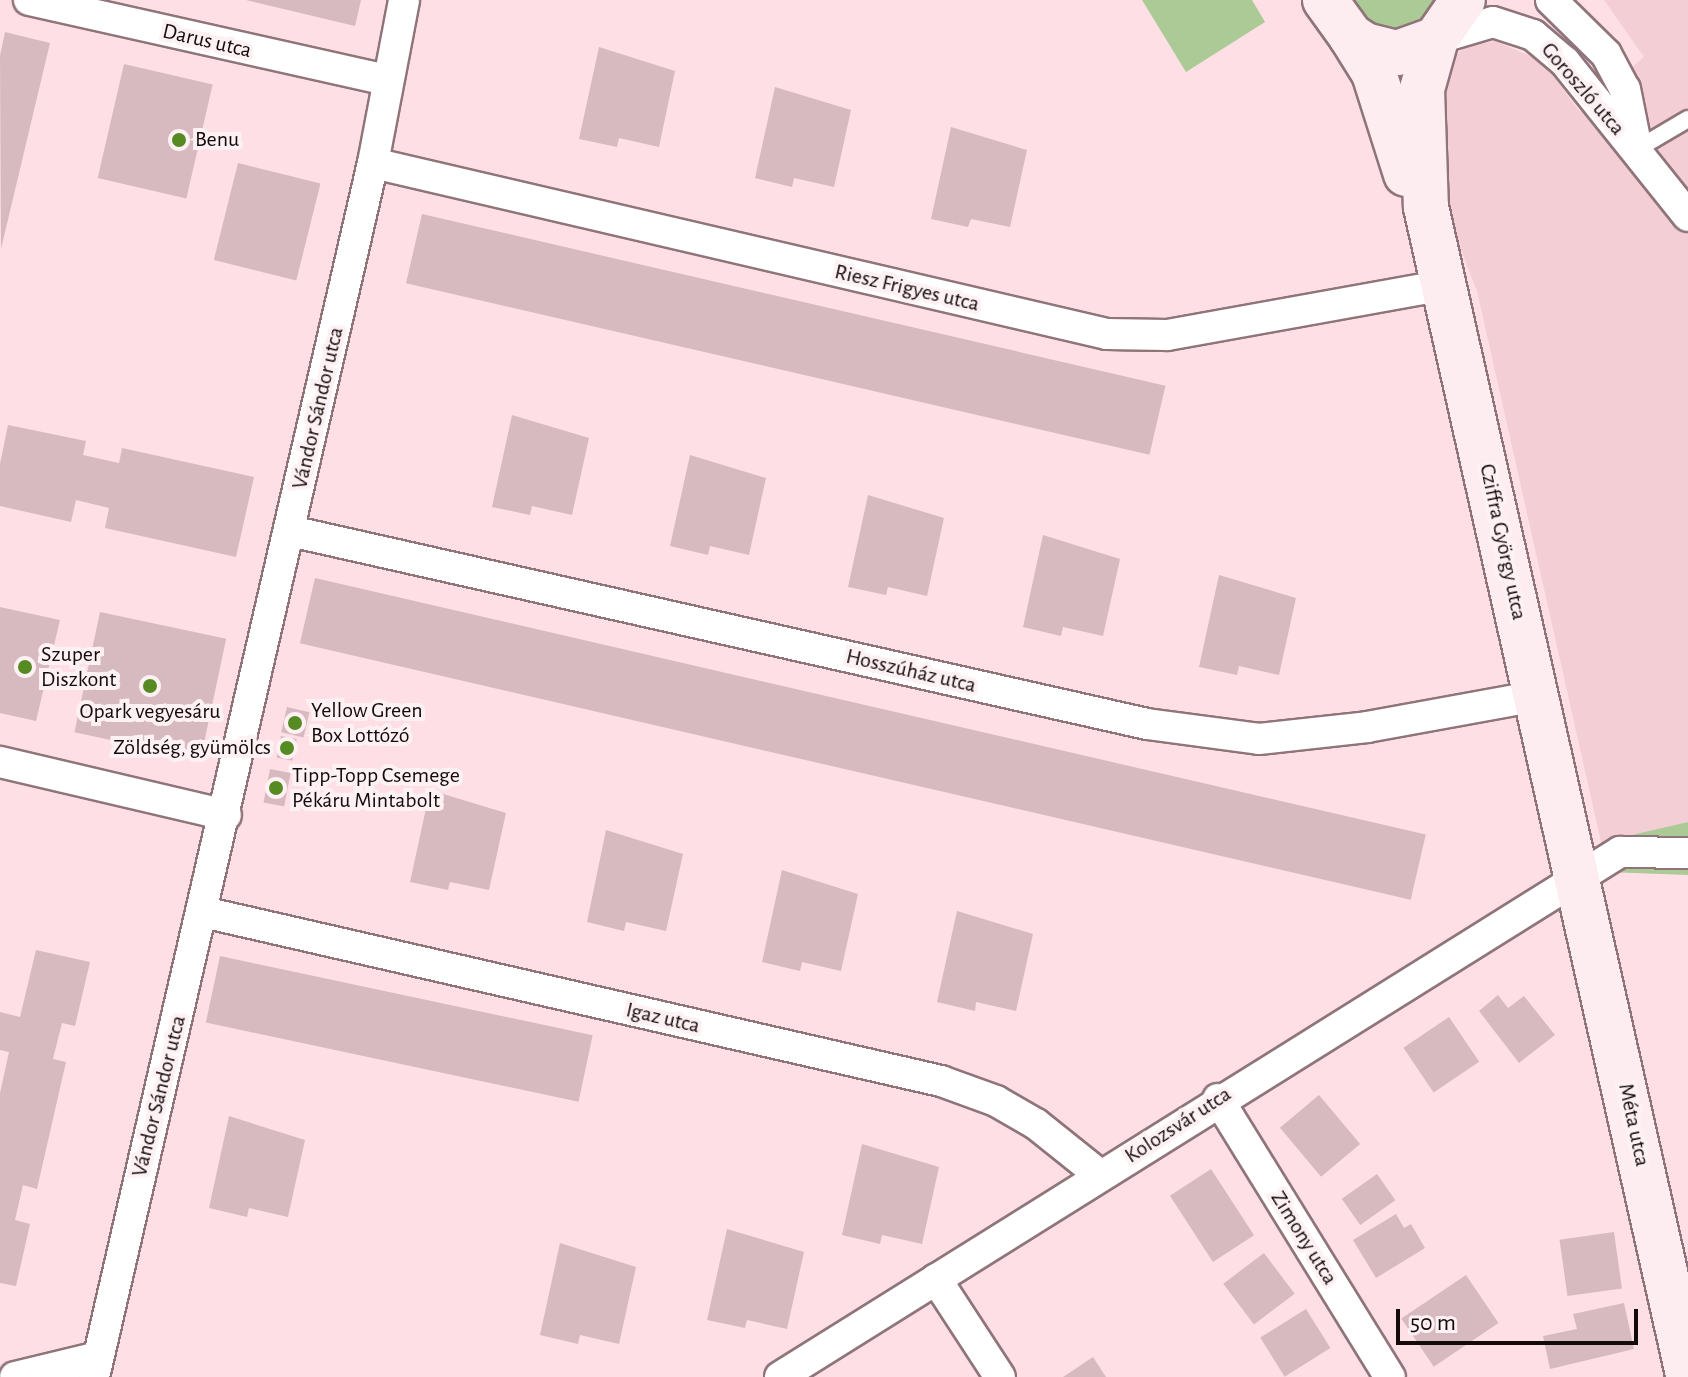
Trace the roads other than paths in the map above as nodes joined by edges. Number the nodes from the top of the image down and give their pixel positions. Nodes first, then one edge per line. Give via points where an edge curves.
1 (29, 0) edge
2 (404, 0) edge
3 (1325, 0) edge
4 (1463, 0) edge
5 (1551, 0) edge
6 (1351, 36) junction
7 (1436, 39) junction
8 (387, 80) junction
9 (1688, 119) edge
10 (1637, 149) junction
11 (373, 163) junction
12 (1426, 207) junction
13 (1688, 216) edge
14 (1446, 285) junction
15 (290, 531) junction
16 (1537, 696) junction
17 (0, 762) edge
18 (226, 815) junction
19 (1688, 853) edge
20 (1579, 876) junction
21 (203, 912) junction
22 (1218, 1099) junction
23 (1100, 1175) junction
24 (936, 1279) junction
25 (96, 1367) edge
26 (1688, 1374) edge
27 (15, 1377) edge
28 (780, 1377) edge
29 (1000, 1377) edge
30 (1390, 1377) edge

1 - 8 street, Darus utca
2 - 8 street, Vándor Sándor utca
3 - 6 main road, Cziffra György utca
4 - 7 main road, Cziffra György utca
5 - 10 street, Goroszló utca via 1606,54 1625,89
6 - 7 main road via 1397,53
6 - 12 main road, Cziffra György utca via 1374,73 1408,181
7 - 10 street, Goroszló utca via 1493,22 1533,35 1565,62 1603,115
7 - 12 main road, Cziffra György utca via 1422,89
8 - 11 street, Vándor Sándor utca
9 - 10 lane
10 - 13 street, Goroszló utca
11 - 14 street, Riesz Frigyes utca via 1107,334 1167,335
11 - 15 street, Vándor Sándor utca
12 - 14 main road, Cziffra György utca
14 - 16 main road, Cziffra György utca
15 - 16 street, Hosszúház utca via 1147,724 1259,739 1367,727
15 - 18 street, Vándor Sándor utca
16 - 20 main road, Cziffra György utca
17 - 18 street
18 - 21 street, Vándor Sándor utca
19 - 20 street, Kolozsvár utca via 1620,852
20 - 22 street, Kolozsvár utca
20 - 26 main road, Méta utca
21 - 23 street, Igaz utca via 941,1081 996,1101 1036,1124
21 - 25 street, Vándor Sándor utca
22 - 23 street, Kolozsvár utca
22 - 30 street, Zimony utca
23 - 24 street, Kolozsvár utca
24 - 28 street, Kolozsvár utca
24 - 29 street
25 - 27 street

